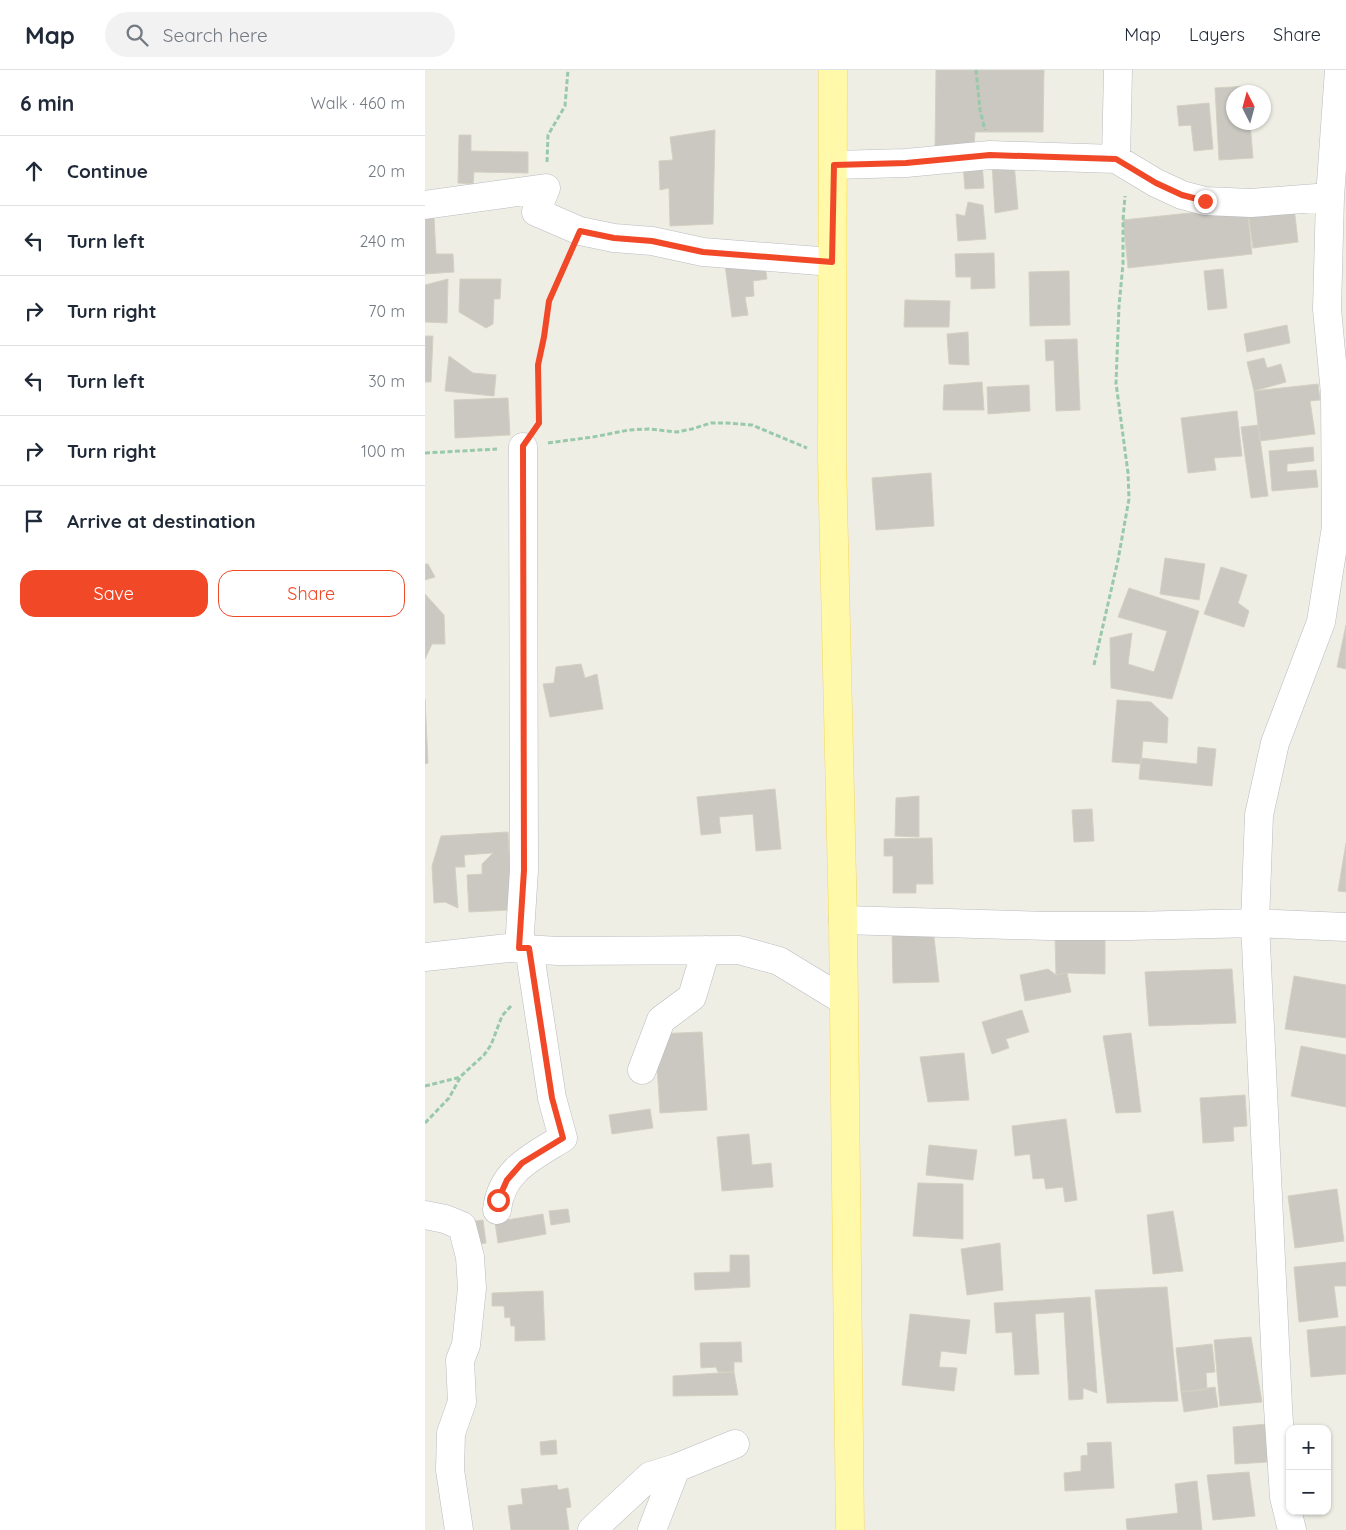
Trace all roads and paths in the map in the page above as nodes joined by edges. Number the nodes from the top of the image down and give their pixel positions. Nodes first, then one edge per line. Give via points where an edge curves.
1 (568, 70) edge
2 (833, 70) edge
3 (976, 70) edge
4 (1118, 70) edge
5 (1339, 70) edge
6 (990, 155) junction
7 (1122, 162) junction
8 (834, 165) junction
9 (546, 188) junction
10 (1329, 197) junction
11 (425, 205) edge
12 (580, 231) junction
13 (832, 262) junction
14 (523, 446) junction
15 (425, 453) edge
16 (832, 459) junction
17 (1094, 665) dead end
18 (843, 920) junction
19 (1255, 923) junction
20 (1346, 927) edge
21 (524, 948) junction
22 (706, 950) junction
23 (425, 957) edge
24 (843, 1000) junction
25 (513, 1003) dead end
26 (642, 1070) dead end
27 (461, 1076) junction
28 (425, 1086) edge
29 (425, 1123) edge
30 (497, 1210) dead end
31 (425, 1214) edge
32 (735, 1444) dead end
33 (676, 1468) junction
34 (459, 1530) edge
35 (592, 1530) edge
36 (652, 1530) edge
37 (850, 1530) edge
38 (1292, 1530) edge

1 - 9 path via 565,106 548,135
2 - 8 main road
3 - 6 path via 980,110
4 - 7 street
5 - 10 street
6 - 7 street
6 - 8 street via 906,163
7 - 10 street via 1156,183 1205,201 1251,203
7 - 17 path via 1123,264 1116,383 1129,499
8 - 13 main road
9 - 11 street
9 - 12 street via 536,212
10 - 19 street via 1327,309 1335,394 1336,527 1321,622 1275,744 1259,815
12 - 13 street via 703,252
12 - 14 path via 549,301 538,365 539,423
13 - 16 main road
14 - 15 path
14 - 16 path via 629,430 677,432 711,423 727,423 752,426
14 - 21 street
16 - 18 main road
18 - 19 street via 1048,926
18 - 24 main road
19 - 20 street
19 - 38 street via 1278,1407 1284,1497
21 - 22 street
21 - 23 street
21 - 30 street via 552,1098 563,1138 522,1163 507,1180
22 - 24 street via 739,950 779,961
22 - 26 street via 693,997 661,1020
24 - 37 main road
25 - 27 path via 502,1016 484,1055
27 - 28 path
27 - 29 path via 449,1098
31 - 34 street via 462,1226 470,1257 466,1345 459,1360 462,1402 451,1433 450,1470
32 - 33 street
33 - 35 street via 650,1476
33 - 36 street

